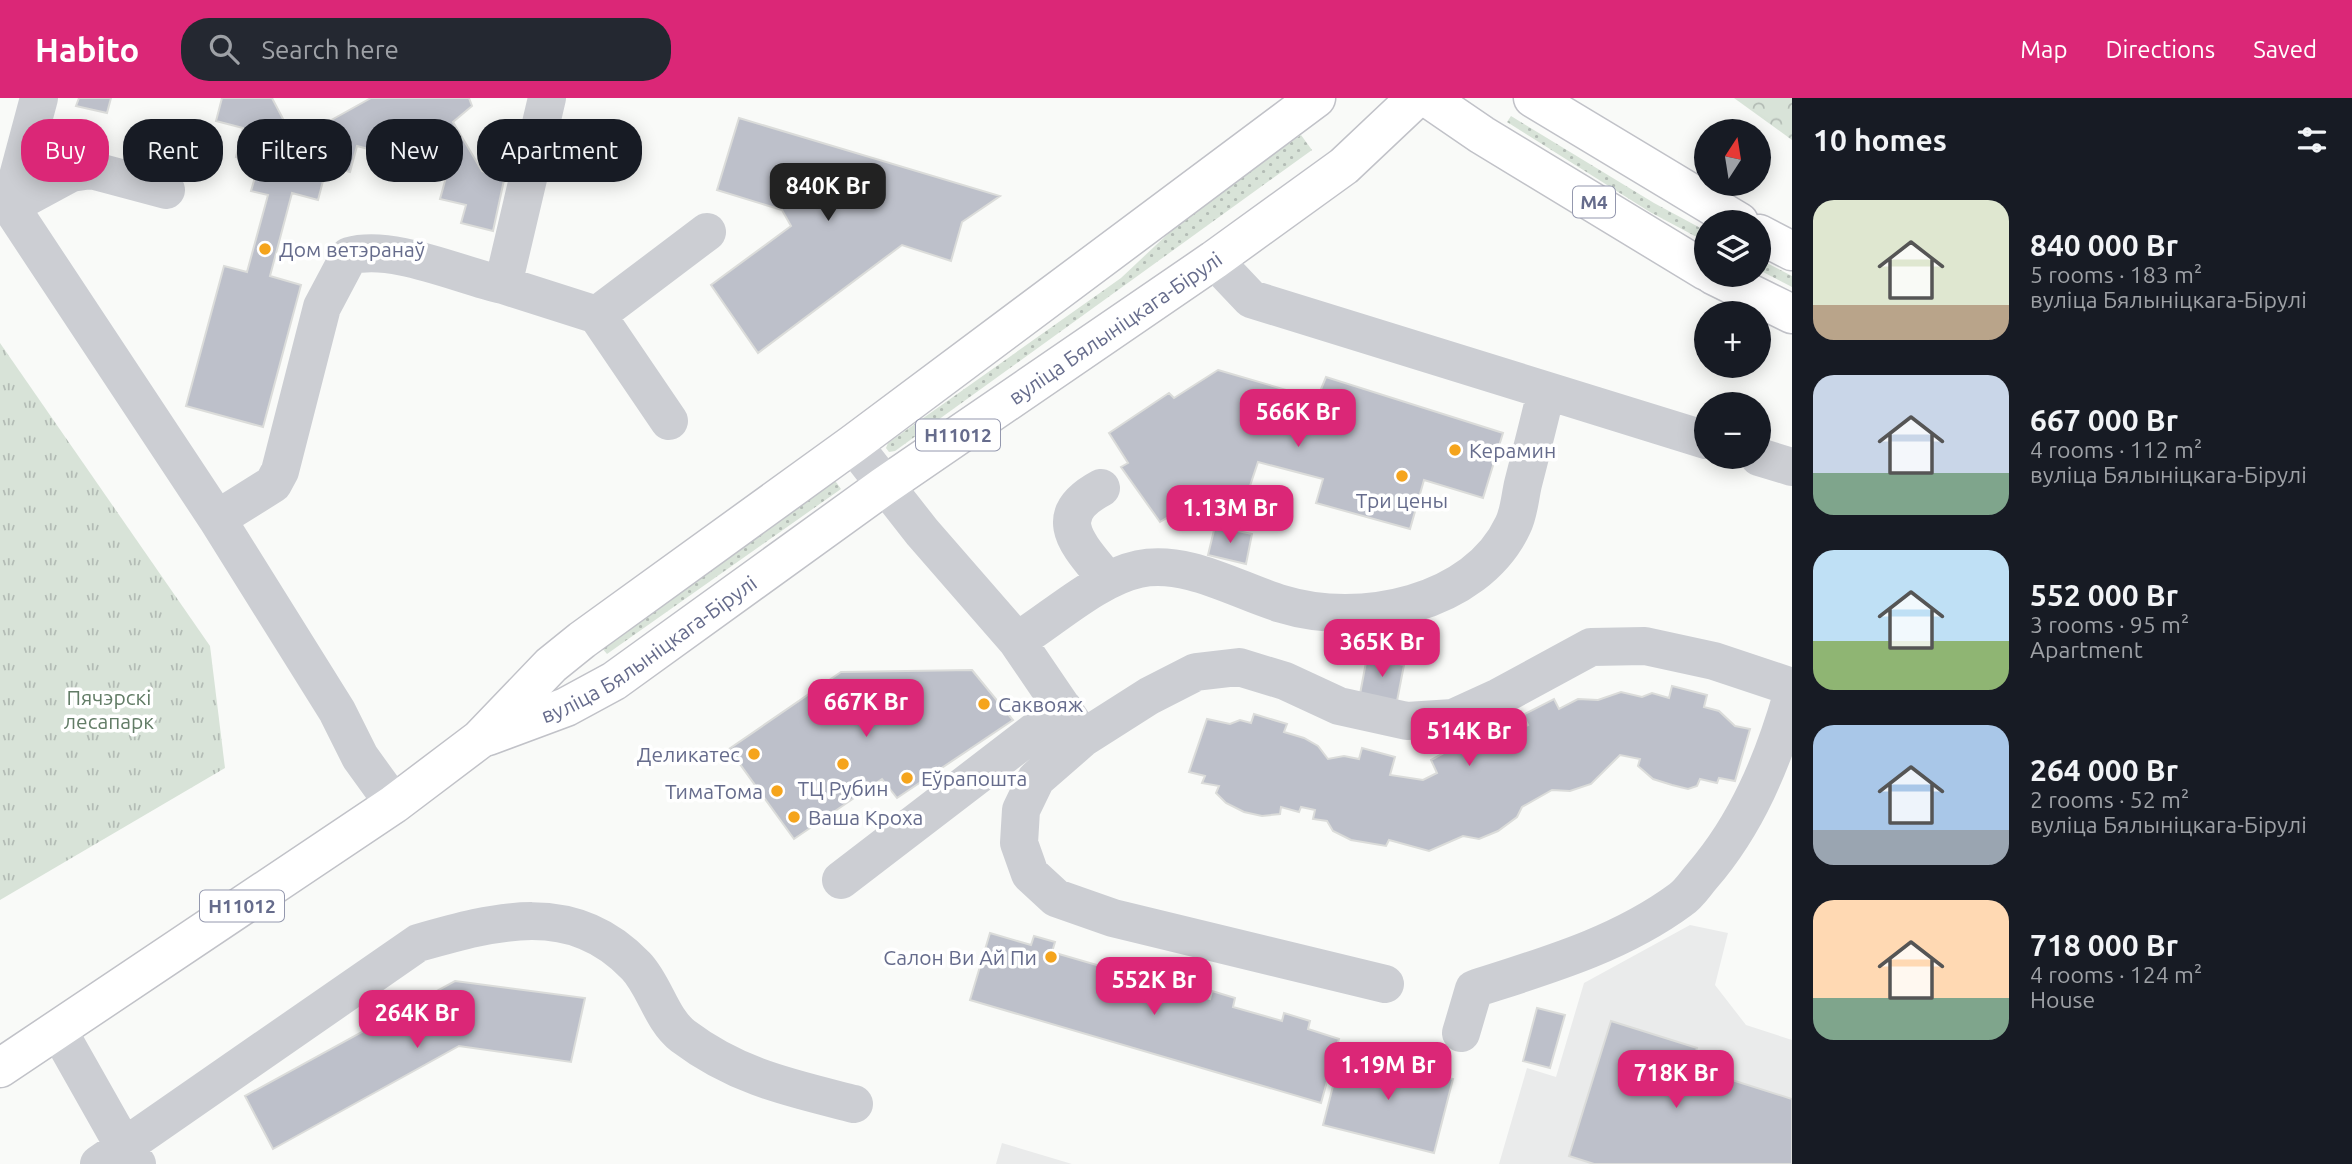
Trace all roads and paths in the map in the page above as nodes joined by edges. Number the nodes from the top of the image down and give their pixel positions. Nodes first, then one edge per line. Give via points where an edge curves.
1 (39, 98) edge
2 (547, 98) edge
3 (1316, 98) edge
4 (1416, 98) edge
5 (1428, 98) edge
6 (1533, 98) edge
7 (166, 190) dead end
8 (5, 198) edge
9 (1719, 210) edge
10 (707, 232) dead end
11 (1771, 240) edge
12 (1792, 251) edge
13 (1214, 260) junction
14 (1694, 264) edge
15 (503, 285) junction
16 (1737, 287) edge
17 (1792, 314) edge
18 (597, 315) junction
19 (1546, 391) junction
20 (669, 421) dead end
21 (1694, 436) edge
22 (853, 444) junction
23 (1771, 461) edge
24 (1792, 467) edge
25 (884, 485) junction
26 (1101, 488) dead end
27 (217, 519) junction
28 (1107, 580) junction
29 (1017, 641) junction
30 (1792, 687) edge
31 (1792, 695) edge
32 (1074, 723) junction
33 (480, 739) junction
34 (394, 804) junction
35 (841, 880) dead end
36 (1385, 984) dead end
37 (58, 1030) junction
38 (1461, 1033) dead end
39 (0, 1068) edge
40 (855, 1104) dead end
41 (120, 1158) edge

1 - 8 street
2 - 15 street
3 - 22 main road, вуліца Бялыніцкага-Бірулі / Н11012
4 - 13 main road, вуліца Бялыніцкага-Бірулі / Н11012 via 1344,166
5 - 14 main road, М4
6 - 9 main road
7 - 8 street via 91,170
8 - 27 street
10 - 18 street
11 - 12 main road
13 - 19 street via 1251,299
13 - 25 main road, вуліца Бялыніцкага-Бірулі / Н11012
15 - 18 street
15 - 27 street via 417,261 365,252 349,256 322,307 280,471 272,484
16 - 17 main road
18 - 20 street
19 - 21 street
19 - 28 street via 1513,524 1488,563 1435,595 1389,612 1339,615 1283,605 1178,569 1141,569
22 - 25 street
22 - 33 main road, вуліца Бялыніцкага-Бірулі / Н11012 via 582,640 551,665
23 - 24 street
25 - 29 street
25 - 33 main road, вуліца Бялыніцкага-Бірулі / Н11012 via 614,681 566,707
26 - 28 street via 1073,510 1070,526
27 - 34 street via 337,711 360,757
28 - 29 street
29 - 32 street
30 - 32 street via 1714,661 1645,646 1591,647 1453,718 1407,721 1339,706 1285,681 1239,667 1196,672 1149,696
31 - 38 street via 1752,803 1714,862 1683,899 1562,961 1474,989
32 - 35 street
32 - 36 street via 1021,810 1018,843 1030,874 1056,898 1113,918
33 - 34 main road, вуліца Бялыніцкага-Бірулі / Н11012
34 - 37 main road, вуліца Бялыніцкага-Бірулі / Н11012
37 - 39 main road, вуліца Бялыніцкага-Бірулі / Н11012
37 - 41 street
40 - 41 street via 735,1070 691,1041 653,996 638,967 605,939 551,919 510,921 418,943

